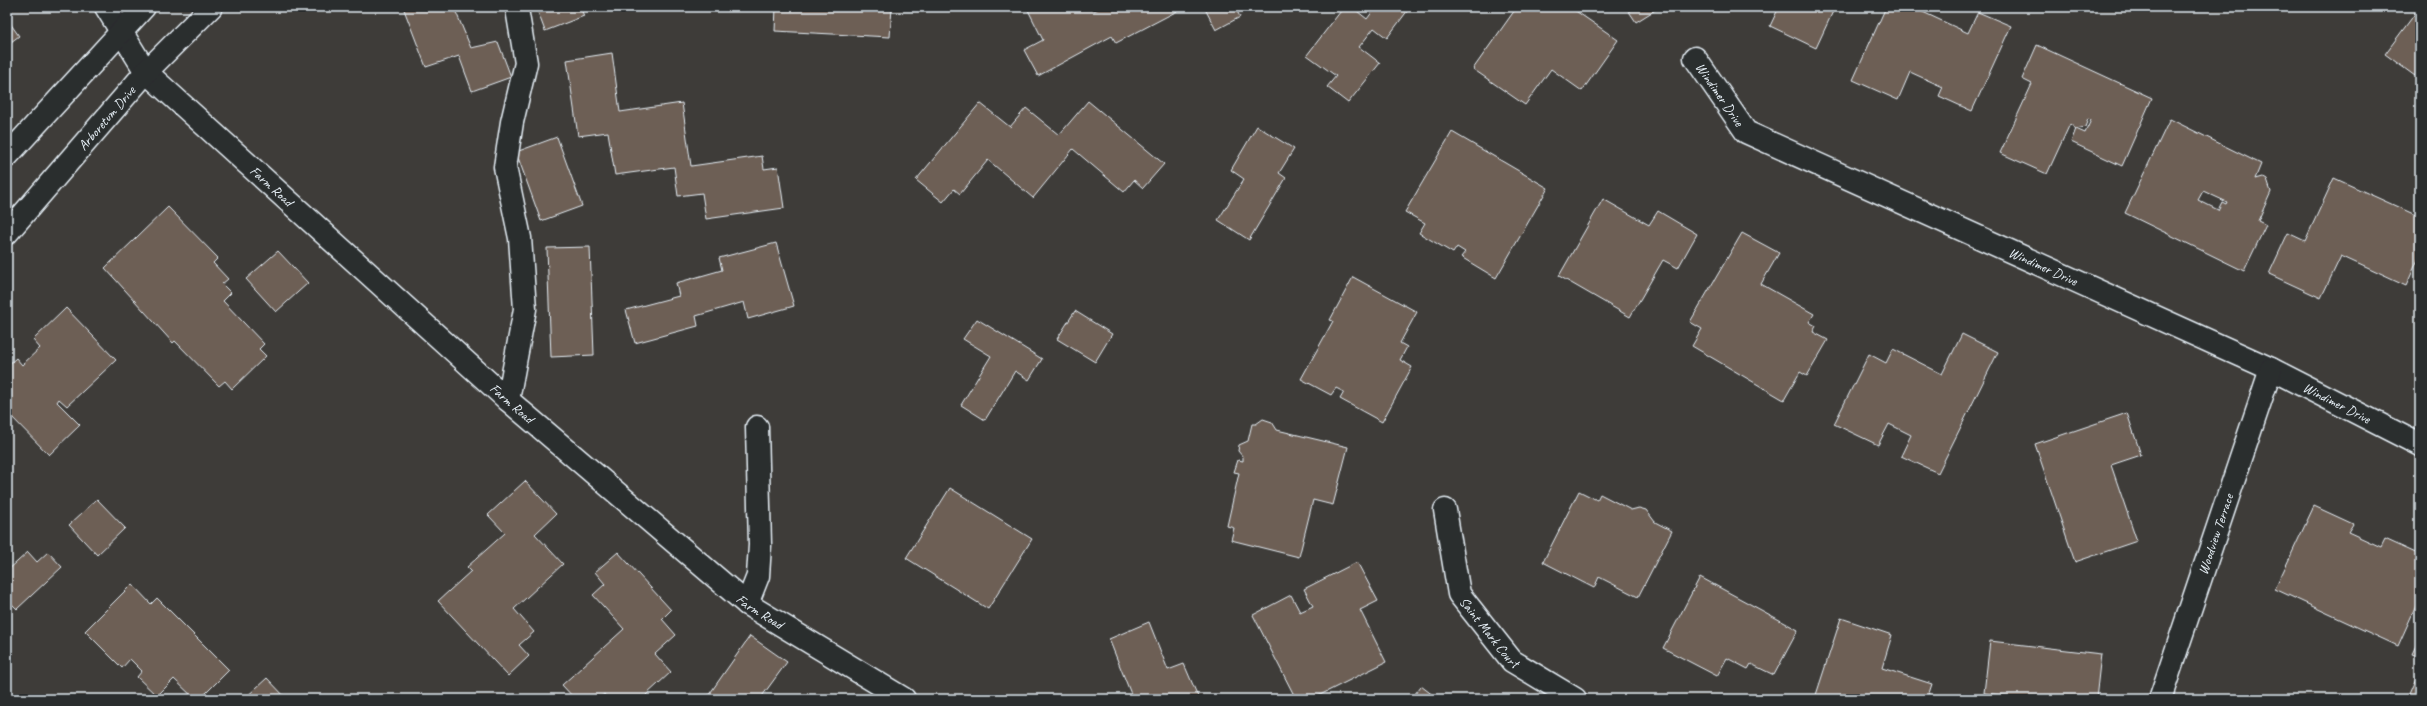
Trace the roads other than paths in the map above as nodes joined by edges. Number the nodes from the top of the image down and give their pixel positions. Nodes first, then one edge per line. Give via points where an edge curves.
1 (106, 7) edge
2 (144, 7) edge
3 (212, 7) edge
4 (517, 9) dead end
5 (122, 29) junction
6 (1695, 58) dead end
7 (146, 72) junction
8 (7, 156) edge
9 (7, 233) edge
10 (2271, 370) junction
11 (508, 400) junction
12 (757, 427) dead end
13 (2420, 445) edge
14 (1445, 510) dead end
15 (747, 604) junction
16 (904, 699) edge
17 (1575, 699) edge
18 (2160, 699) edge

1 - 5 street, Farm Road
2 - 5 street
3 - 7 street, Arboretum Drive
4 - 11 street via 526,63 512,122 506,167 520,238 525,310
5 - 7 street, Farm Road
5 - 8 street
6 - 10 street, Windimer Drive via 1746,132
7 - 9 street, Arboretum Drive
7 - 11 street, Farm Road
10 - 13 street, Windimer Drive
10 - 18 street, Woodview Terrace
11 - 15 street, Farm Road
12 - 15 street via 760,545 758,576
14 - 17 street, Saint Mark Court via 1459,594 1512,660
15 - 16 street, Farm Road

